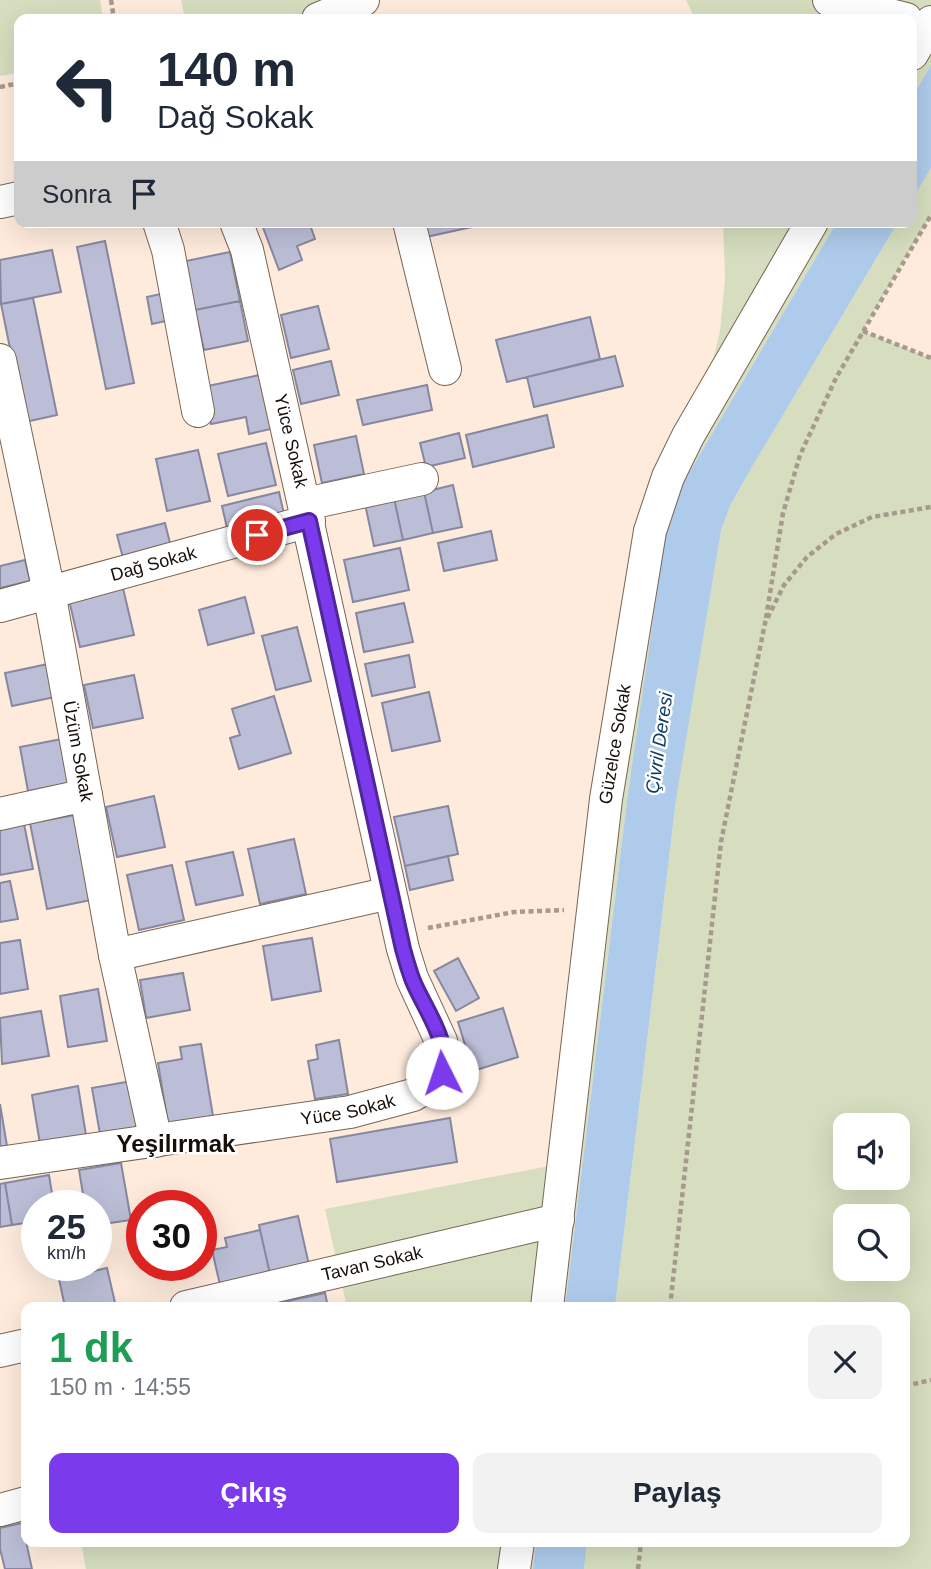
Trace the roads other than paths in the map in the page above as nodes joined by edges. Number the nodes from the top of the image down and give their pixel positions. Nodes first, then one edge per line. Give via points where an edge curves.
1 (363, 0) edge
2 (829, 0) edge
3 (333, 14) edge
4 (887, 14) edge
5 (161, 228) edge
6 (238, 228) edge
7 (410, 228) edge
8 (808, 228) edge
9 (0, 360) edge
10 (445, 369) dead end
11 (198, 411) dead end
12 (422, 479) dead end
13 (307, 513) junction
14 (49, 592) junction
15 (0, 606) edge
16 (86, 795) junction
17 (0, 814) edge
18 (390, 893) junction
19 (115, 955) junction
20 (156, 1141) junction
21 (0, 1163) edge
22 (558, 1220) junction
23 (207, 1302) edge
24 (548, 1302) edge
25 (21, 1346) edge
26 (0, 1351) edge
27 (21, 1504) edge
28 (0, 1510) edge
29 (517, 1547) edge
30 (514, 1569) edge

1 - 3 street
2 - 4 street
5 - 11 street
6 - 13 street, Yüce Sokak
7 - 10 street
8 - 22 street, Güzelce Sokak via 688,436 657,506 642,566 608,786
9 - 14 street, Üzüm Sokak
12 - 13 street, Dağ Sokak
13 - 14 street, Dağ Sokak
13 - 18 street, Yüce Sokak
14 - 15 street, Dağ Sokak
14 - 16 street, Üzüm Sokak
16 - 17 street
16 - 19 street, Üzüm Sokak
18 - 19 street
18 - 20 street, Yüce Sokak via 412,978 444,1053 442,1073 435,1082 413,1095 350,1112
19 - 20 street, Üzüm Sokak
20 - 21 street, Yüce Sokak
22 - 23 street, Tavan Sokak
22 - 24 street, Güzelce Sokak
25 - 26 street
27 - 28 street
29 - 30 street

